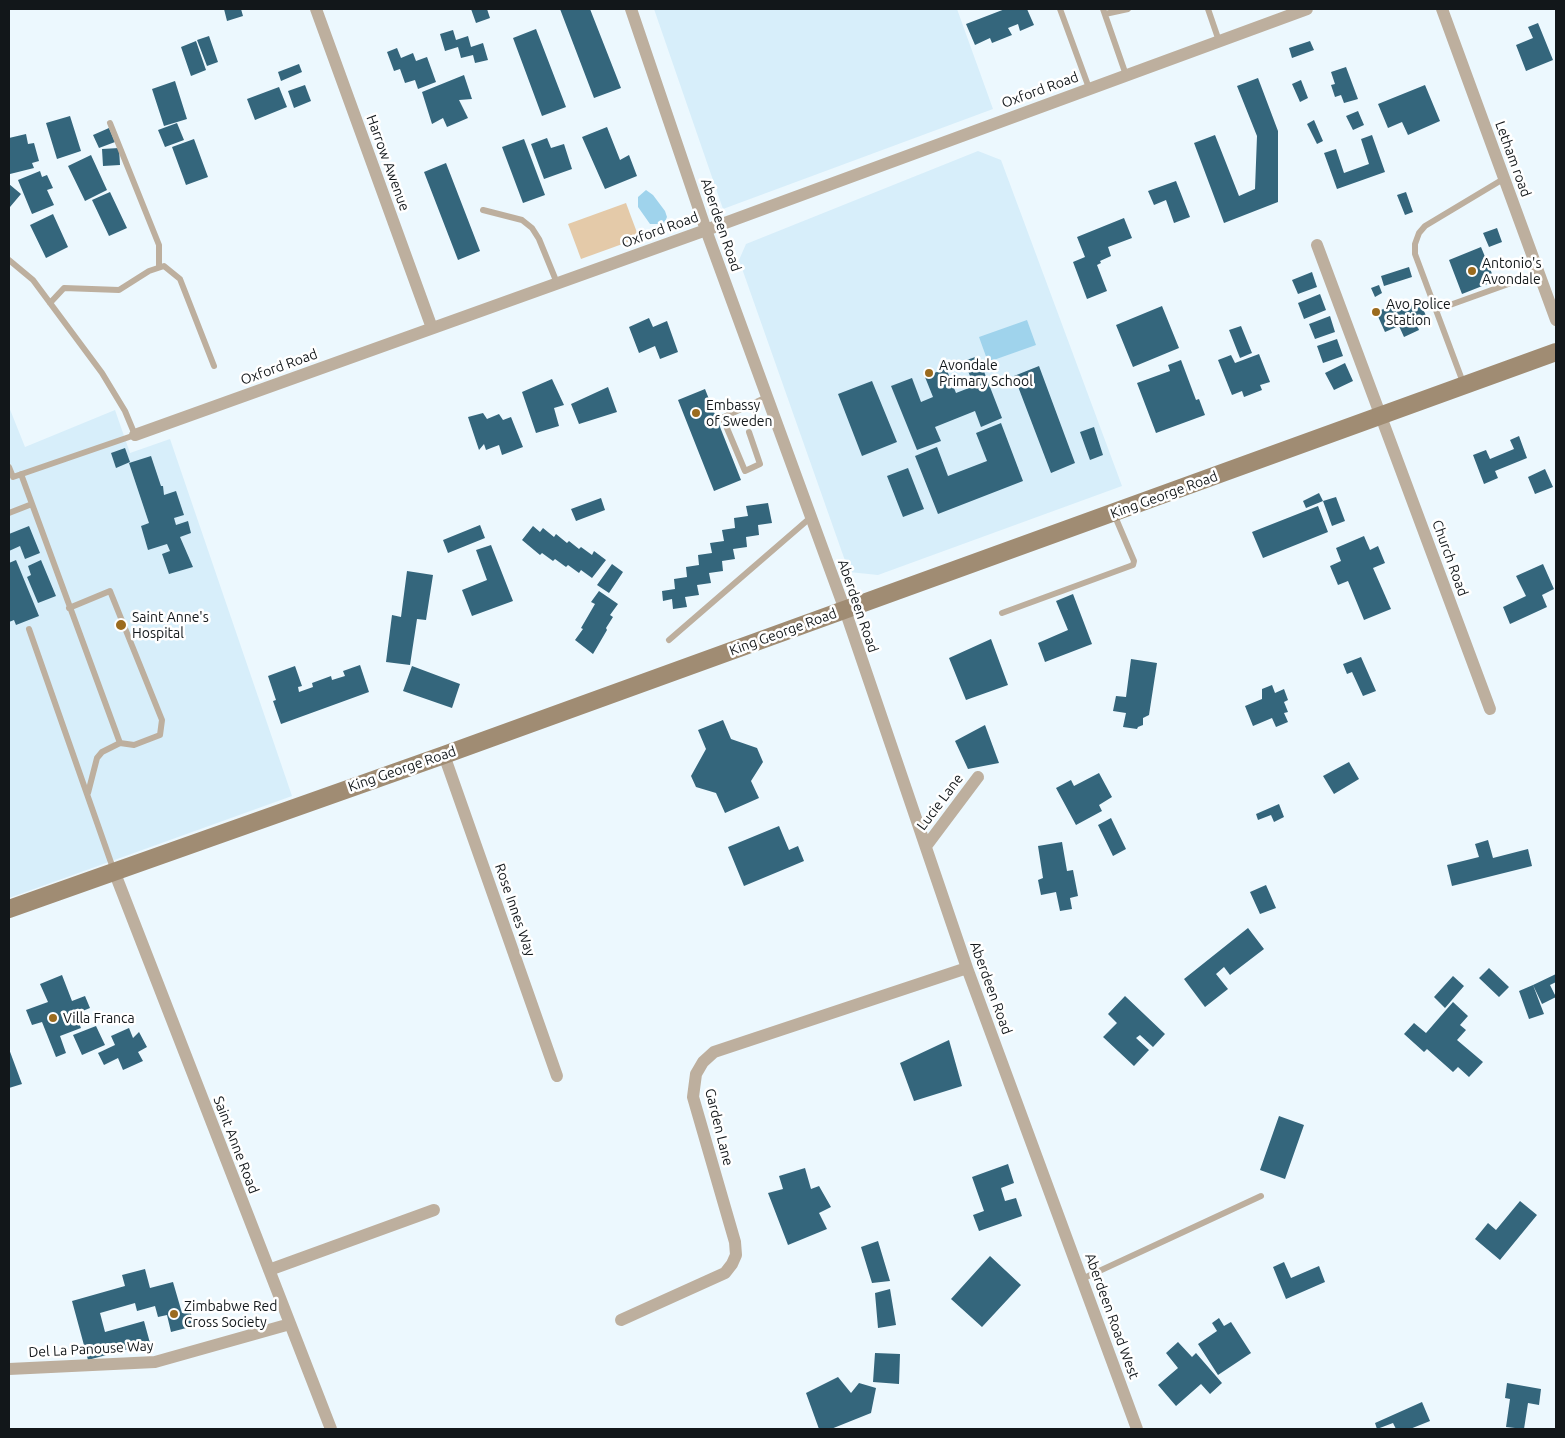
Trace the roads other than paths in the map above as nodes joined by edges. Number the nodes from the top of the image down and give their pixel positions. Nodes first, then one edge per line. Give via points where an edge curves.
1 (316, 9) edge
2 (632, 9) edge
3 (1060, 9) edge
4 (1128, 9) edge
5 (1208, 9) edge
6 (1307, 9) edge
7 (1442, 9) edge
8 (1104, 11) edge
9 (1218, 41) junction
10 (1126, 75) junction
11 (1089, 88) junction
12 (110, 123) dead end
13 (1504, 178) junction
14 (483, 210) dead end
15 (706, 230) junction
16 (1317, 245) dead end
17 (9, 260) edge
18 (159, 267) junction
19 (1539, 272) junction
20 (556, 283) junction
21 (50, 303) junction
22 (1436, 310) junction
23 (1556, 320) edge
24 (432, 328) junction
25 (1556, 352) edge
26 (214, 366) dead end
27 (1464, 385) junction
28 (767, 397) junction
29 (1381, 417) junction
30 (750, 432) dead end
31 (135, 435) junction
32 (9, 467) edge
33 (21, 474) junction
34 (32, 504) junction
35 (9, 513) edge
36 (1114, 513) junction
37 (810, 518) junction
38 (69, 608) junction
39 (845, 610) junction
40 (1002, 612) dead end
41 (29, 629) dead end
42 (669, 640) dead end
43 (1490, 709) dead end
44 (120, 743) junction
45 (444, 755) junction
46 (978, 777) dead end
47 (88, 793) junction
48 (927, 845) junction
49 (114, 871) junction
50 (9, 909) edge
51 (967, 968) junction
52 (557, 1076) dead end
53 (1261, 1196) dead end
54 (434, 1210) dead end
55 (1058, 1212) joint
56 (269, 1270) junction
57 (1082, 1280) junction
58 (621, 1320) dead end
59 (290, 1324) junction
60 (9, 1369) edge
61 (331, 1429) edge
62 (1137, 1429) edge

1 - 24 street, Harrow Awenue
2 - 15 street, Aberdeen Road
3 - 11 lane
4 - 8 lane
5 - 9 lane
6 - 9 street, Oxford Road
7 - 13 street, Letham road
8 - 10 lane
9 - 10 street, Oxford Road
10 - 11 street, Oxford Road
11 - 15 street, Oxford Road
12 - 18 lane via 159,245
13 - 19 street, Letham road
13 - 22 lane via 1419,233 1415,254
14 - 20 lane via 522,220 532,228
15 - 20 street, Oxford Road
15 - 28 street, Aberdeen Road
16 - 29 street, Church Road
17 - 21 lane via 33,280
18 - 21 lane via 119,290 64,288
18 - 26 lane via 164,266 180,279
19 - 22 lane
19 - 23 street, Letham road
20 - 24 street, Oxford Road
21 - 31 lane via 102,373
22 - 27 lane
24 - 31 street, Oxford Road
25 - 27 main road, King George Road
27 - 29 main road, King George Road
28 - 30 lane via 724,417 745,471 760,464
28 - 37 street, Aberdeen Road
29 - 36 main road, King George Road
29 - 43 street, Church Road
31 - 33 lane
32 - 33 lane via 13,477
33 - 34 lane
34 - 35 lane
34 - 38 lane
36 - 39 main road, King George Road
36 - 40 lane via 1133,565
37 - 39 street, Aberdeen Road
37 - 42 lane
38 - 44 lane
38 - 44 lane via 110,592 162,720 160,735 134,745
39 - 45 main road, King George Road
39 - 48 street, Aberdeen Road
41 - 47 lane
44 - 47 lane via 97,758
45 - 49 main road, King George Road
45 - 52 street, Rose Innes Way
46 - 48 street, Lucie Lane
47 - 49 lane
48 - 51 street, Aberdeen Road
49 - 50 main road, King George Road
49 - 56 street, Saint Anne Road
51 - 55 street, Aberdeen Road
51 - 58 street, Garden Lane via 714,1052 704,1062 696,1074 693,1097 735,1242 736,1256 724,1272
53 - 57 lane
54 - 56 street
55 - 57 street, Aberdeen Road West
56 - 59 street, Saint Anne Road
57 - 62 street, Aberdeen Road West
59 - 60 street, Del La Panouse Way via 155,1362
59 - 61 street, Saint Anne Road

